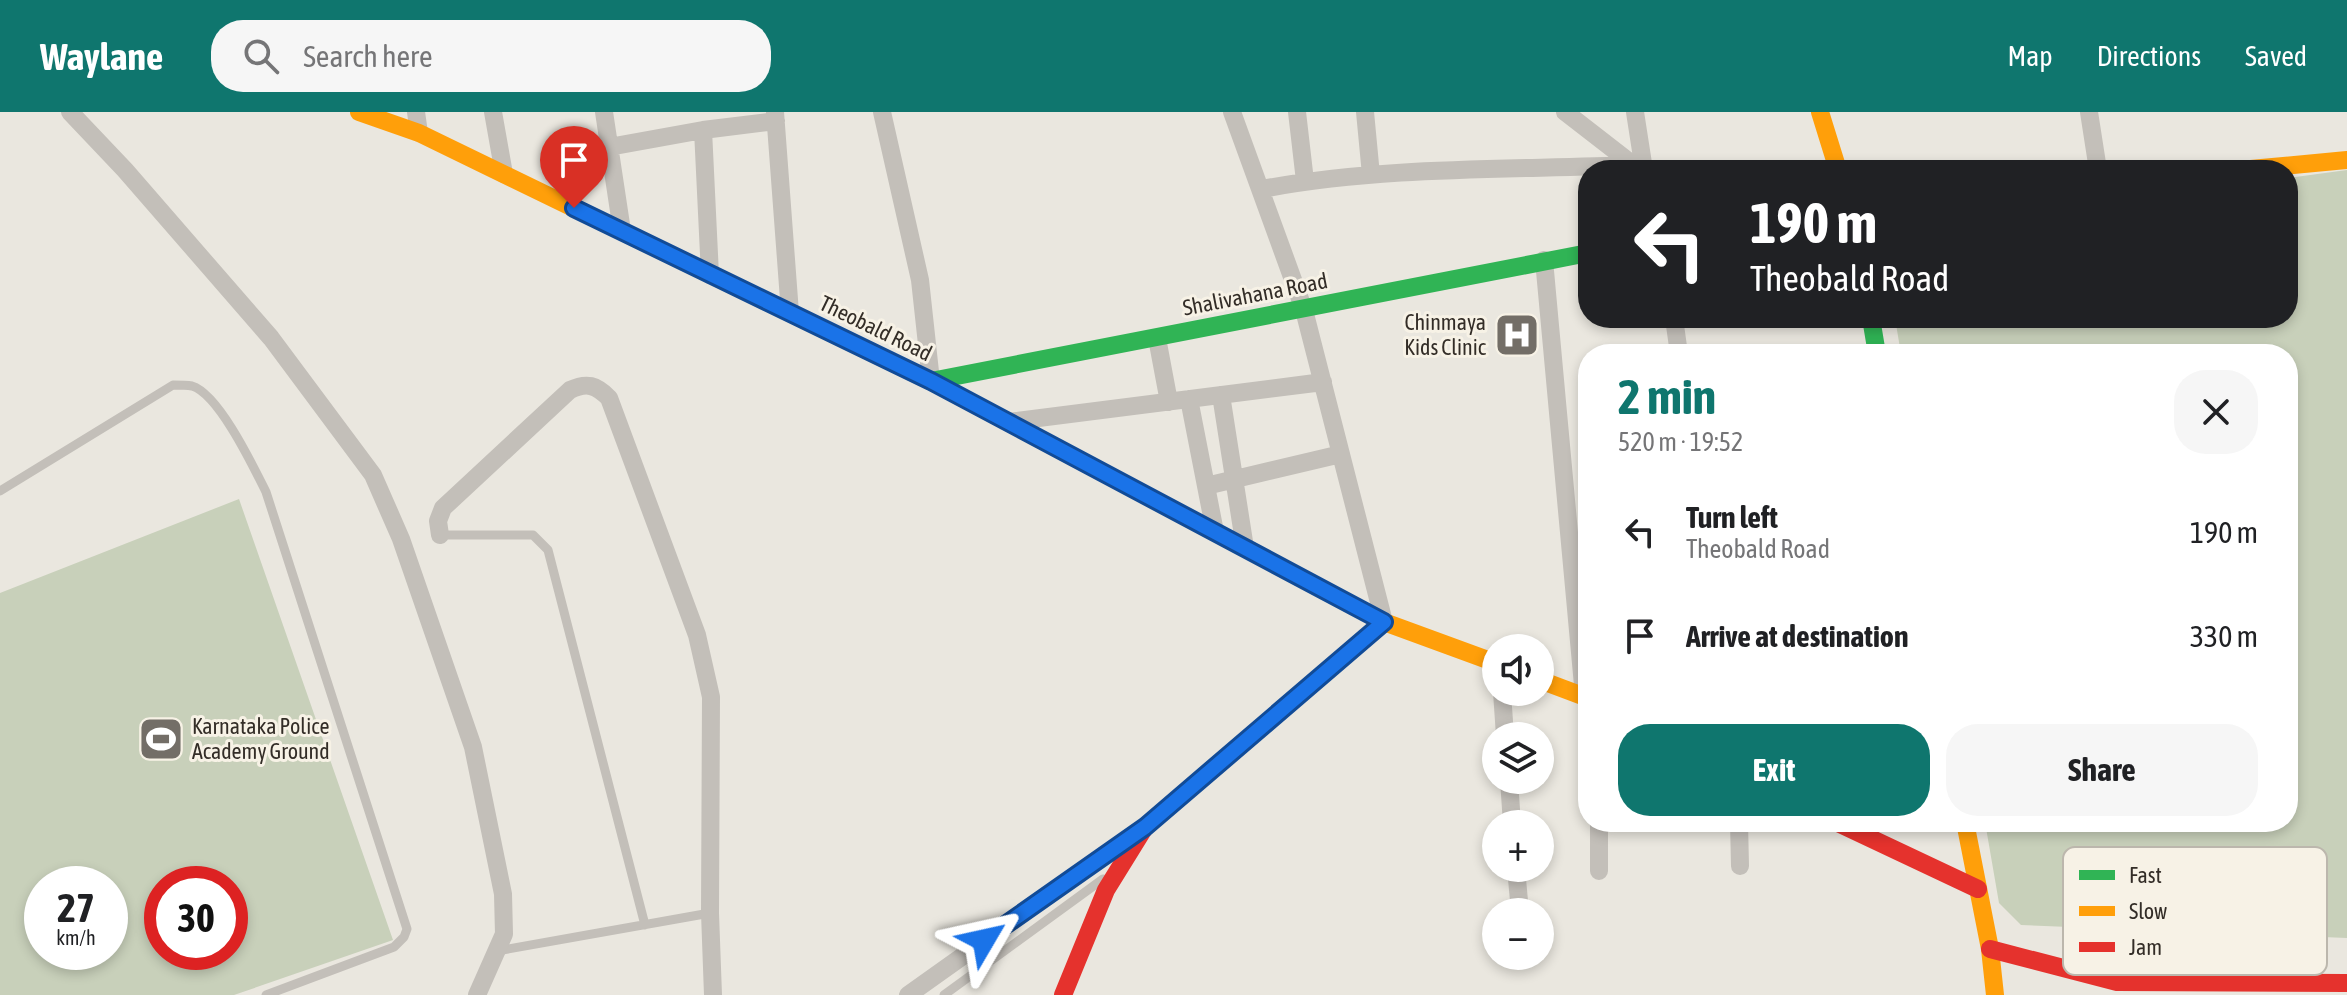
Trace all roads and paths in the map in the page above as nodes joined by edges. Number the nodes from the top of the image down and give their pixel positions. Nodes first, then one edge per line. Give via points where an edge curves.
1 (70, 112) edge
2 (359, 112) edge
3 (416, 112) edge
4 (493, 112) edge
5 (604, 112) edge
6 (882, 112) edge
7 (1232, 112) edge
8 (1297, 112) edge
9 (1365, 112) edge
10 (1565, 112) edge
11 (1635, 112) edge
12 (1820, 112) edge
13 (2089, 112) edge
14 (775, 117) edge
15 (703, 130) junction
16 (419, 133) junction
17 (609, 147) junction
18 (1628, 160) edge
19 (1638, 160) edge
20 (1835, 160) edge
21 (2096, 160) edge
22 (2347, 160) edge
23 (2298, 165) edge
24 (1578, 170) edge
25 (504, 174) junction
26 (1371, 175) junction
27 (1305, 181) junction
28 (1262, 189) junction
29 (622, 231) junction
30 (1578, 255) edge
31 (1544, 260) junction
32 (710, 275) junction
33 (1304, 310) junction
34 (790, 313) junction
35 (1157, 338) junction
36 (931, 381) junction
37 (1323, 382) junction
38 (1221, 395) junction
39 (1189, 399) junction
40 (1169, 402) junction
41 (1008, 422) junction
42 (1341, 454) junction
43 (1234, 479) junction
44 (1206, 486) junction
45 (0, 491) edge
46 (1215, 532) junction
47 (440, 535) joint
48 (1245, 548) junction
49 (1578, 614) edge
50 (1384, 622) junction
51 (1482, 658) edge
52 (1554, 685) edge
53 (1578, 694) edge
54 (1145, 827) junction
55 (1599, 832) edge
56 (1739, 832) edge
57 (1857, 832) edge
58 (1967, 832) edge
59 (1121, 866) junction
60 (1740, 866) dead end
61 (1599, 871) dead end
62 (1978, 889) junction
63 (710, 913) junction
64 (645, 925) junction
65 (1990, 949) junction
66 (496, 952) junction
67 (2063, 968) edge
68 (2090, 975) edge
69 (2117, 982) junction
70 (2341, 987) edge
71 (2226, 989) edge
72 (2087, 991) dead end
73 (266, 995) edge
74 (477, 995) edge
75 (713, 995) edge
76 (908, 995) edge
77 (944, 995) edge
78 (1063, 995) edge
79 (1995, 995) edge

1 - 66 street via 271,338 373,475 401,539 473,747 503,894 504,934
2 - 16 main road, Theobald Road
3 - 16 street
4 - 25 street
5 - 17 street
6 - 36 street via 920,280
7 - 28 street
8 - 27 street
9 - 26 street
10 - 18 street
11 - 19 street
12 - 20 main road
13 - 21 street
14 - 15 street
14 - 34 street
15 - 17 street
15 - 32 street
16 - 25 main road, Theobald Road
17 - 29 street
22 - 23 main road
24 - 26 street
25 - 29 main road, Theobald Road
26 - 27 street
27 - 28 street
28 - 33 street
29 - 32 main road, Theobald Road
30 - 31 main road, Shalivahana Road
31 - 33 main road, Shalivahana Road
31 - 49 street
32 - 34 main road, Theobald Road
33 - 35 main road, Shalivahana Road
33 - 37 street
34 - 36 main road, Theobald Road
35 - 36 main road, Shalivahana Road
35 - 40 street
36 - 41 main road, Theobald Road
37 - 38 street
37 - 42 street
38 - 39 street
38 - 43 street
39 - 40 street
39 - 44 street
40 - 41 street
41 - 46 main road, Theobald Road
42 - 43 street
42 - 50 street
43 - 44 street
43 - 48 street
44 - 46 street
45 - 73 lane via 173,385 195,386 243,445 266,492 407,929 394,947
46 - 48 main road, Theobald Road
47 - 63 street via 443,508 570,390 582,384 598,387 609,398 697,635 711,697
47 - 64 lane via 533,535 548,550
48 - 50 main road, Theobald Road
50 - 51 main road, Theobald Road
50 - 54 main road
52 - 53 main road
54 - 59 main road
54 - 76 street
55 - 61 street
56 - 60 street
57 - 62 main road
58 - 62 main road
59 - 77 lane
59 - 78 main road
62 - 65 main road
63 - 64 lane
63 - 75 street
64 - 66 lane
65 - 67 main road
65 - 79 main road
66 - 74 street
68 - 69 main road
69 - 71 main road
69 - 72 main road
70 - 71 main road

